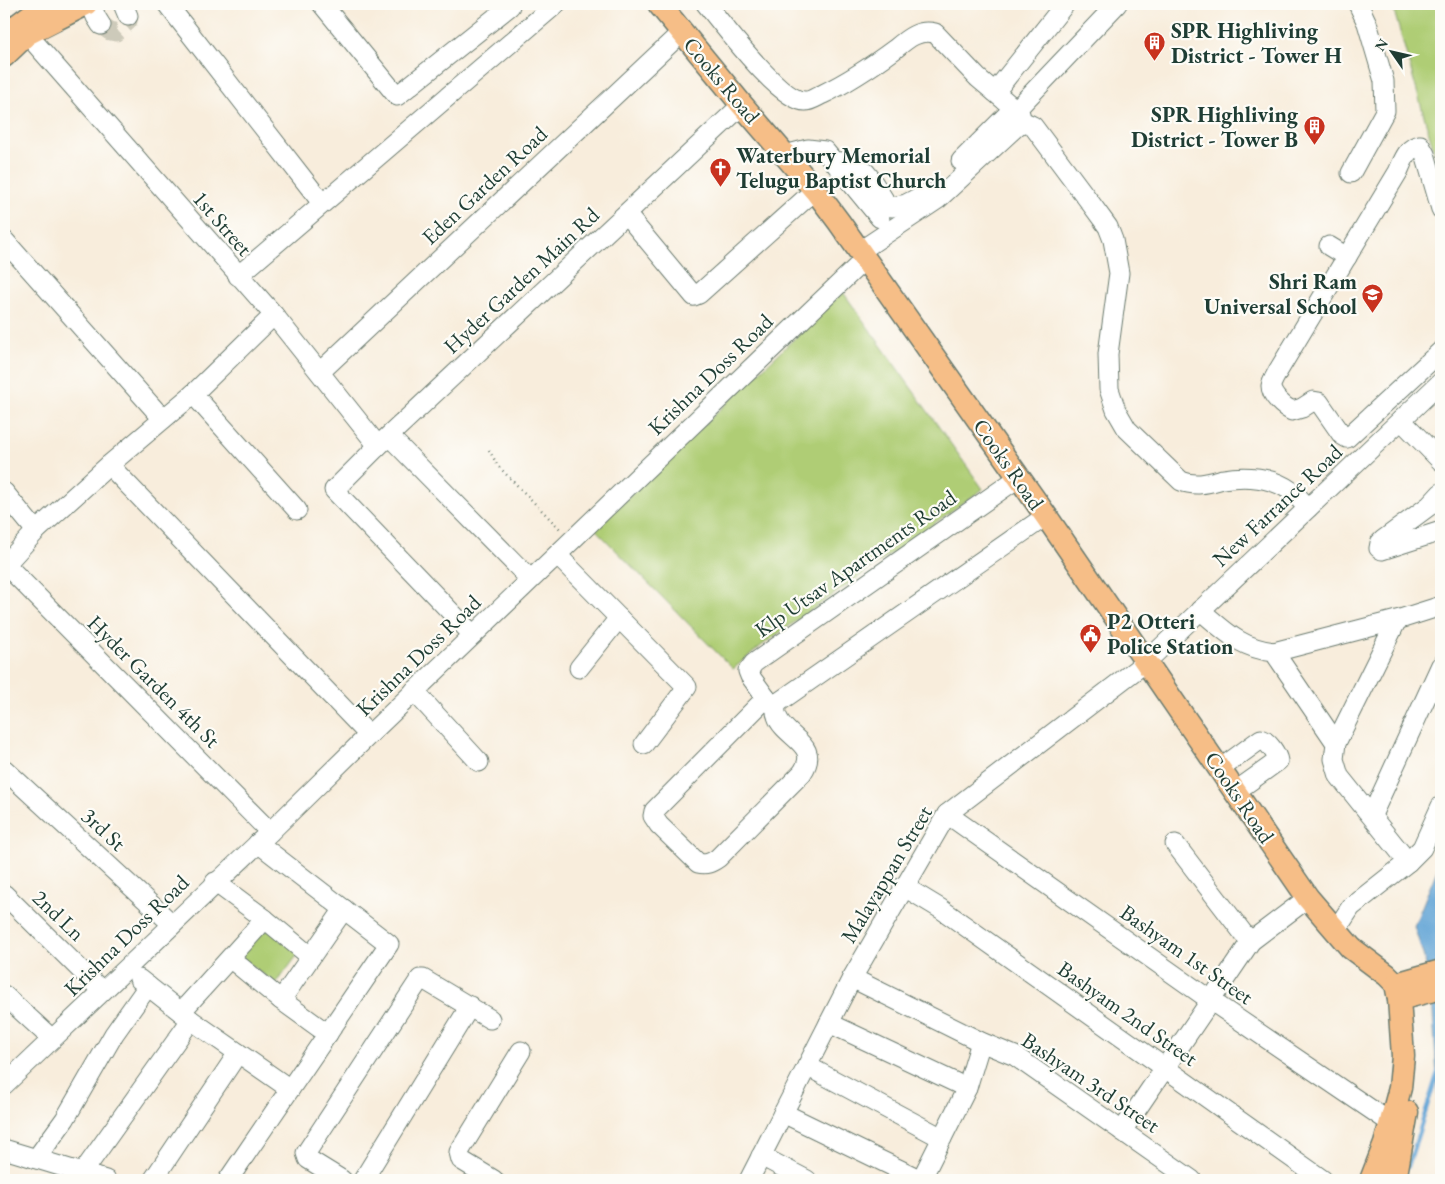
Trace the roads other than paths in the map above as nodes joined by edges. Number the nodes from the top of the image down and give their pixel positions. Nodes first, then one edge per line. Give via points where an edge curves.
1 (51, 4) edge
2 (86, 4) tunnel mouth
3 (91, 4) edge
4 (167, 4) edge
5 (322, 4) edge
6 (556, 4) edge
7 (659, 4) edge
8 (706, 4) edge
9 (1065, 4) edge
10 (1117, 4) edge
11 (1358, 4) edge
12 (510, 6) dead end
13 (101, 25) dead end
14 (682, 32) junction
15 (27, 34) junction
16 (4, 36) edge
17 (4, 56) edge
18 (995, 92) junction
19 (742, 105) junction
20 (1019, 116) junction
21 (785, 155) junction
22 (835, 162) junction
23 (1352, 173) dead end
24 (815, 190) junction
25 (322, 203) junction
26 (1441, 209) edge
27 (626, 214) junction
28 (880, 218) dead end
29 (4, 240) edge
30 (1328, 246) dead end
31 (862, 255) junction
32 (1347, 257) junction
33 (238, 276) junction
34 (274, 315) junction
35 (1441, 351) edge
36 (320, 372) junction
37 (1441, 382) edge
38 (193, 394) junction
39 (163, 419) junction
40 (1401, 420) junction
41 (383, 441) junction
42 (1441, 461) edge
43 (110, 465) junction
44 (1018, 478) junction
45 (4, 492) edge
46 (1441, 493) edge
47 (1308, 508) junction
48 (297, 510) dead end
49 (1046, 516) junction
50 (1441, 530) edge
51 (36, 531) junction
52 (557, 555) junction
53 (4, 565) edge
54 (530, 579) junction
55 (1441, 606) edge
56 (1200, 610) junction
57 (619, 618) junction
58 (1397, 620) junction
59 (473, 635) junction
60 (1274, 652) junction
61 (1146, 662) junction
62 (1441, 665) edge
63 (580, 668) dead end
64 (414, 691) junction
65 (771, 701) junction
66 (369, 735) junction
67 (1336, 743) junction
68 (644, 744) dead end
69 (479, 762) dead end
70 (4, 769) edge
71 (1220, 769) junction
72 (1236, 791) junction
73 (1441, 806) edge
74 (947, 814) junction
75 (1372, 815) junction
76 (264, 838) junction
77 (1175, 844) dead end
78 (1408, 862) junction
79 (216, 882) junction
80 (903, 886) junction
81 (4, 894) edge
82 (1308, 898) junction
83 (344, 909) junction
84 (265, 919) junction
85 (172, 924) junction
86 (1347, 939) junction
87 (1251, 941) junction
88 (310, 957) junction
89 (231, 959) junction
90 (126, 969) junction
91 (852, 978) junction
92 (1418, 985) edge
93 (148, 986) junction
94 (102, 991) junction
95 (4, 995) edge
96 (281, 1000) junction
97 (1210, 1000) junction
98 (470, 1006) junction
99 (186, 1016) junction
100 (490, 1020) dead end
101 (829, 1024) junction
102 (328, 1034) junction
103 (52, 1039) junction
104 (981, 1042) junction
105 (521, 1051) dead end
106 (238, 1053) junction
107 (807, 1066) junction
108 (1164, 1068) junction
109 (4, 1085) edge
110 (967, 1088) junction
111 (290, 1089) junction
112 (783, 1113) junction
113 (1398, 1122) junction
114 (1122, 1131) junction
115 (942, 1138) junction
116 (4, 1148) edge
117 (761, 1156) junction
118 (36, 1159) junction
119 (83, 1172) junction
120 (106, 1180) edge
121 (153, 1180) edge
122 (228, 1180) edge
123 (342, 1180) edge
124 (363, 1180) edge
125 (494, 1180) edge
126 (749, 1180) edge
127 (808, 1180) edge
128 (921, 1180) edge
129 (1192, 1180) edge
130 (1323, 1180) edge
131 (1371, 1180) edge
132 (1396, 1180) edge

1 - 16 main road
2 - 15 main road
3 - 13 street
4 - 25 street
5 - 12 street via 397,96
6 - 25 street
7 - 14 main road, Cooks Road
8 - 18 street via 762,72 798,100 806,102 841,85 909,38 926,31 935,33
9 - 18 street
10 - 20 street
11 - 23 street via 1384,81 1385,111
14 - 19 main road, Cooks Road
14 - 36 street, Eden Garden Road
15 - 17 main road
15 - 33 street, 1st Street
18 - 20 street
19 - 21 main road, Cooks Road
19 - 27 street, Hyder Garden Main Rd
20 - 22 street via 1011,111 942,180 924,195 898,207 886,203 863,168 856,163
20 - 31 street, Krishna Doss Road via 1017,126 938,199
20 - 47 street via 1033,126 1090,201 1113,240 1118,273 1108,354 1109,389 1127,429 1181,481 1192,485 1252,477 1274,482 1292,492
21 - 22 street via 808,149 821,150
21 - 24 main road, Cooks Road
22 - 28 street
24 - 27 street via 694,296
24 - 31 main road, Cooks Road
25 - 33 street
26 - 32 street via 1423,147 1417,145 1404,158
27 - 41 street, Hyder Garden Main Rd
29 - 39 street
30 - 32 street
31 - 44 main road, Cooks Road
31 - 52 street, Krishna Doss Road
32 - 35 street via 1271,386 1280,403 1292,411 1317,400 1347,438
33 - 34 street, 1st Street
34 - 36 street, 1st Street
34 - 38 street
36 - 41 street, 1st Street
37 - 40 street, New Farrance Road
38 - 39 street
38 - 48 street
39 - 43 street
40 - 42 street
40 - 47 street, New Farrance Road
41 - 54 street, 1st Street
41 - 59 street, Hyder Garden Main Rd via 334,490
43 - 51 street
43 - 66 street
44 - 49 main road, Cooks Road
44 - 65 street, Klp Utsav Apartments Road via 754,663 748,672
45 - 51 street
46 - 50 street via 1429,506 1383,540 1379,548 1382,550
47 - 56 street, New Farrance Road
49 - 61 main road, Cooks Road
49 - 65 street, Klp Utsav Apartments Road
51 - 53 street
52 - 54 street, Krishna Doss Road
52 - 57 street
53 - 76 street, Hyder Garden 4th St
54 - 59 street, Krishna Doss Road
55 - 58 street
56 - 60 street via 1235,639 1256,650
56 - 61 street, New Farrance Road
57 - 63 street
57 - 68 street via 687,687
58 - 60 street
58 - 67 street
59 - 64 street, Krishna Doss Road
60 - 67 street
61 - 71 main road, Cooks Road
61 - 74 street, Malayappan Street
62 - 75 street
64 - 66 street, Krishna Doss Road
64 - 69 street
65 - 65 street, Klp Utsav Apartments Road via 654,811 653,816 659,825 698,863 710,863 718,858 807,765 806,749 777,717
66 - 76 street, Krishna Doss Road
67 - 75 street via 1334,759 1340,776
70 - 85 street, 3rd St
71 - 72 main road, Cooks Road
71 - 72 street via 1261,739 1278,757 1278,761
72 - 82 main road, Cooks Road
73 - 78 street via 1422,848
74 - 80 street, Malayappan Street
74 - 97 street, Bashyam 1st Street
75 - 78 street
76 - 79 street, Krishna Doss Road
76 - 83 street, Hyder Garden 4th St
77 - 87 street
78 - 86 street via 1352,907
79 - 84 street
79 - 85 street, Krishna Doss Road
80 - 91 street, Malayappan Street
80 - 108 street, Bashyam 2nd Street
81 - 94 street, 2nd Ln
82 - 86 main road, Cooks Road
82 - 87 street
83 - 88 street
83 - 102 street, Hyder Garden 4th St via 389,944
84 - 88 street
84 - 89 street
85 - 90 street, Krishna Doss Road
86 - 92 main road, Cooks Road via 1387,975
87 - 97 street
88 - 96 street
89 - 96 street
89 - 99 street
90 - 93 street
90 - 94 street, Krishna Doss Road
91 - 101 street, Malayappan Street
91 - 104 street, Bashyam 3rd Street
92 - 113 main road via 1414,1088
93 - 99 street
93 - 118 street via 114,1034 65,1119
94 - 103 street, Krishna Doss Road
95 - 103 street
96 - 102 street
97 - 108 street
97 - 113 street, Bashyam 1st Street
98 - 100 street
98 - 123 street via 423,979 418,981 306,1153 308,1159
98 - 124 street
99 - 106 street
99 - 119 street
101 - 107 street, Malayappan Street
101 - 110 street
102 - 111 street
103 - 109 street, Krishna Doss Road
104 - 110 street
104 - 114 street, Bashyam 3rd Street via 1015,1056
105 - 125 street via 460,1152 461,1160
106 - 111 street
106 - 121 street
107 - 112 street, Malayappan Street
107 - 115 street
108 - 114 street
108 - 130 street, Bashyam 2nd Street
110 - 115 street
111 - 122 street
112 - 117 street, Malayappan Street
112 - 128 street
113 - 131 main road
113 - 132 main road via 1400,1156
114 - 129 street, Bashyam 3rd Street
115 - 128 street
116 - 118 street
117 - 126 street, Malayappan Street
117 - 127 street
118 - 119 street
119 - 120 street

